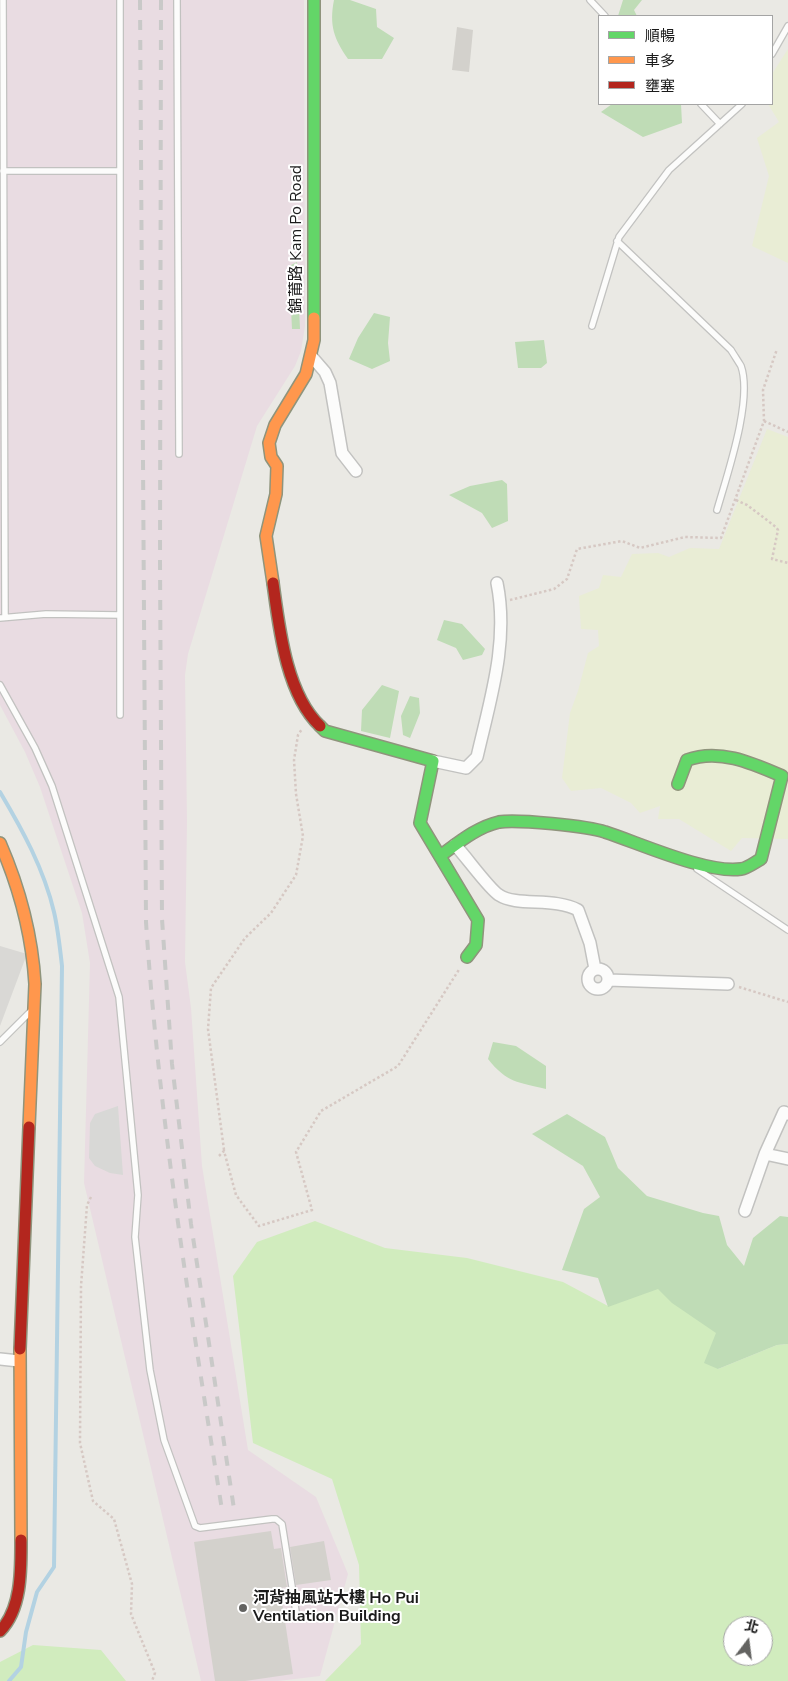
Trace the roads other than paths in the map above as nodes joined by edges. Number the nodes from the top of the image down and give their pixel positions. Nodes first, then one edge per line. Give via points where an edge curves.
1 (2, 0) edge
2 (120, 0) edge
3 (177, 0) edge
4 (314, 0) edge
5 (590, 0) edge
6 (604, 15) edge
7 (788, 26) edge
8 (773, 52) edge
9 (702, 105) edge
10 (741, 105) edge
11 (720, 124) junction
12 (3, 171) junction
13 (120, 171) junction
14 (617, 241) junction
15 (592, 326) dead end
16 (312, 357) junction
17 (179, 454) dead end
18 (356, 471) dead end
19 (717, 510) dead end
20 (497, 583) dead end
21 (120, 614) junction
22 (2, 617) edge
23 (0, 685) edge
24 (120, 715) dead end
25 (433, 761) junction
26 (678, 784) dead end
27 (0, 843) edge
28 (455, 845) junction
29 (440, 856) junction
30 (682, 859) junction
31 (788, 930) edge
32 (467, 956) road end
33 (595, 969) junction
34 (608, 980) junction
35 (728, 984) road end
36 (35, 1007) junction
37 (0, 1034) edge
38 (8, 1034) junction
39 (0, 1042) edge
40 (788, 1114) edge
41 (765, 1154) junction
42 (788, 1160) edge
43 (746, 1211) dead end
44 (0, 1359) edge
45 (19, 1361) junction
46 (297, 1618) dead end
47 (0, 1631) edge

1 - 12 lane
2 - 13 lane
3 - 17 lane
4 - 16 street, 錦莆路 Kam Po Road
5 - 6 lane
7 - 8 lane
9 - 11 lane
10 - 11 lane
11 - 14 lane via 668,170
12 - 13 lane
12 - 22 lane
13 - 21 lane
14 - 15 lane
14 - 19 lane via 731,350 741,366 743,411
16 - 18 street via 330,383 342,453
16 - 25 street, 錦莆路 Kam Po Road via 306,374 275,425 269,443 271,457 277,466 276,494 266,536 283,654 309,716 325,731
20 - 25 street via 501,602 501,653 477,757 466,768
21 - 22 lane
21 - 24 lane
23 - 46 lane via 52,786 119,997 138,1195 135,1237 150,1370 164,1440 195,1526 272,1519 282,1524
25 - 29 street via 420,823
26 - 30 street via 687,760 696,755 711,754 757,765 782,776 761,859 743,870 728,870
27 - 36 street via 26,915 34,952
28 - 29 street
28 - 30 street via 474,831 500,822 560,825 603,831
28 - 33 street via 499,895 522,901 568,904 578,910
29 - 32 street via 478,920 476,944
30 - 31 lane
33 - 34 street via 602,970
33 - 34 street via 587,978 589,984 600,989
34 - 35 street
36 - 38 lane
36 - 45 street
37 - 38 lane
38 - 39 lane
40 - 41 street via 784,1112
41 - 42 street
41 - 43 street
44 - 45 street
45 - 47 street via 21,1563 15,1606 9,1622

